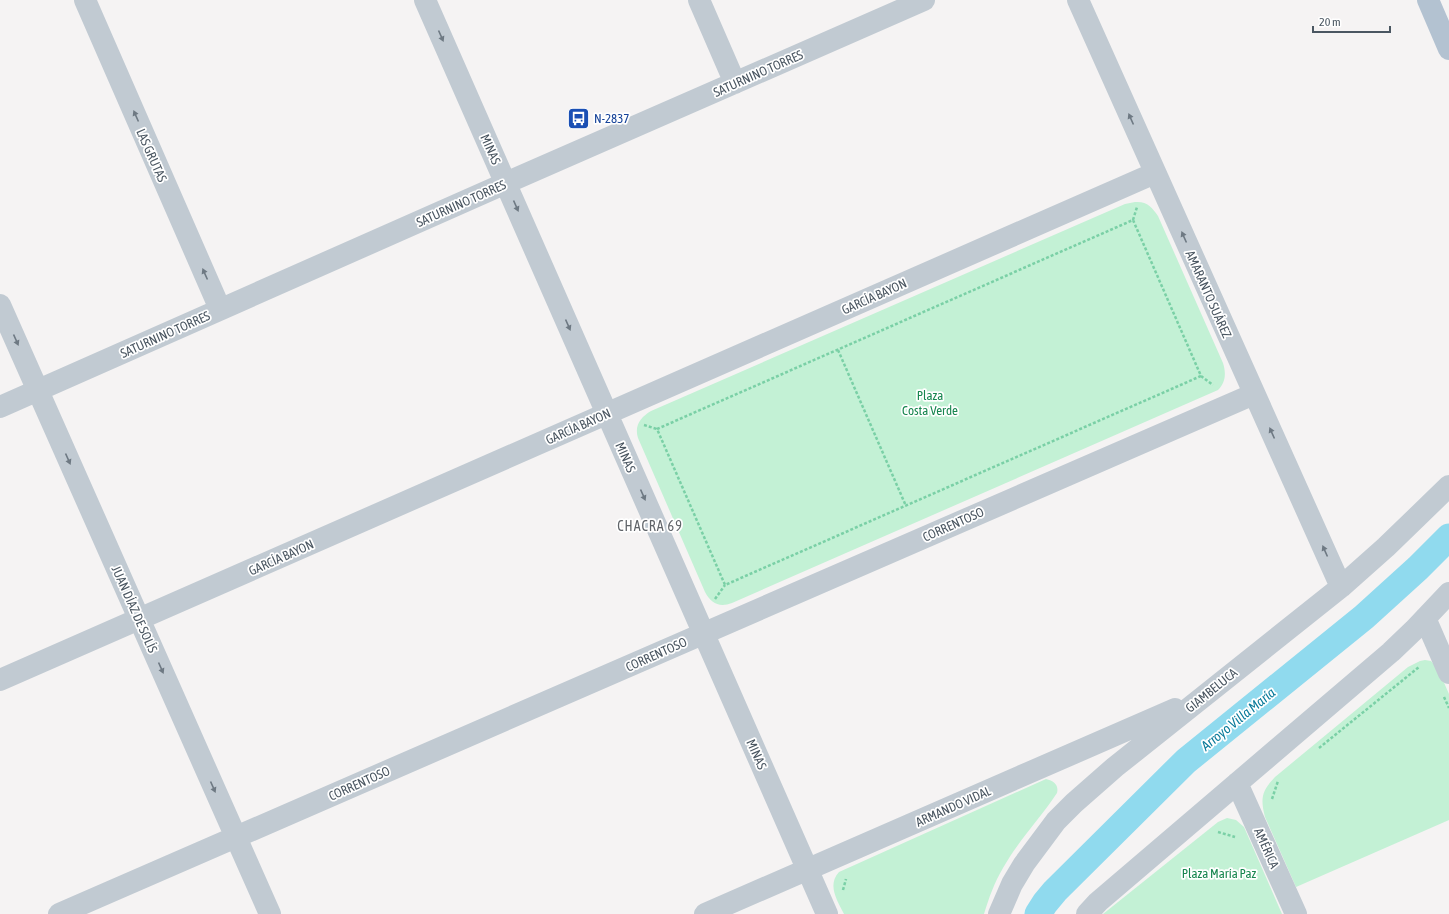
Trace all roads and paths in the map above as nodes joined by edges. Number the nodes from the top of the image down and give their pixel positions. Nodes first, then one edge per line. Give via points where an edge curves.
1 (85, 0) edge
2 (425, 0) edge
3 (699, 0) edge
4 (924, 0) edge
5 (1078, 0) edge
6 (1428, 0) edge
7 (1449, 48) edge
8 (735, 83) junction
9 (1155, 173) junction
10 (506, 183) junction
11 (1139, 202) dead end
12 (1133, 220) junction
13 (0, 305) edge
14 (220, 309) junction
15 (838, 350) junction
16 (1201, 376) junction
17 (38, 390) junction
18 (1218, 390) dead end
19 (1254, 394) junction
20 (0, 407) edge
21 (607, 413) junction
22 (638, 423) dead end
23 (657, 429) junction
24 (1449, 486) edge
25 (906, 506) junction
26 (725, 585) junction
27 (1341, 587) junction
28 (1449, 593) edge
29 (713, 602) dead end
30 (1425, 618) junction
31 (139, 619) junction
32 (704, 633) junction
33 (1426, 668) dead end
34 (1449, 673) edge
35 (0, 680) edge
36 (1444, 695) dead end
37 (1202, 697) junction
38 (1449, 708) edge
39 (1315, 751) dead end
40 (1284, 776) dead end
41 (1238, 783) junction
42 (1270, 805) dead end
43 (236, 837) junction
44 (1213, 837) dead end
45 (1242, 838) dead end
46 (807, 869) junction
47 (59, 914) edge
48 (270, 914) edge
49 (705, 914) edge
50 (827, 914) edge
51 (999, 914) edge
52 (1086, 914) edge
53 (1296, 914) edge

14 -> 1 street, LAS GRUTAS
2 -> 10 street, MINAS
3 - 8 street
4 - 8 street, SATURNINO TORRES
9 -> 5 street, AMARANTO SUÁREZ
6 - 7 main road
8 - 10 street, SATURNINO TORRES
19 -> 9 street, AMARANTO SUÁREZ
9 - 21 street, GARCÍA BAYON
10 - 14 street, SATURNINO TORRES
10 -> 21 street, MINAS
11 - 12 path
12 - 15 path
12 - 16 path
13 -> 17 street, JUAN DÍAZ DE SOLÍS
14 - 17 street, SATURNINO TORRES
15 - 23 path
15 - 25 path
16 - 18 path
16 - 25 path
17 - 20 street, SATURNINO TORRES
17 -> 31 street, JUAN DÍAZ DE SOLÍS
27 -> 19 street, AMARANTO SUÁREZ
19 - 32 street, CORRENTOSO
21 - 31 street, GARCÍA BAYON
21 -> 32 street, MINAS
22 - 23 path
23 - 26 path
24 - 27 street, GIAMBELUCA
25 - 26 path
26 - 29 path
27 - 37 street, GIAMBELUCA
28 - 30 street
30 - 34 street
30 - 41 street via 1391,652
31 - 35 street, GARCÍA BAYON
31 -> 43 street, JUAN DÍAZ DE SOLÍS
32 - 43 street, CORRENTOSO
32 - 46 street, MINAS
33 - 39 path via 1419,667
36 - 38 path
37 - 46 street, ARMANDO VIDAL
37 - 51 street, GIAMBELUCA via 1094,784 1056,821 1024,864
40 - 42 path via 1278,781
41 - 52 street
41 - 53 street, AMÉRICA
43 - 47 street, CORRENTOSO
43 - 48 street, JUAN DÍAZ DE SOLÍS
44 - 45 path via 1219,832
46 - 49 street, ARMANDO VIDAL
46 - 50 street, MINAS

